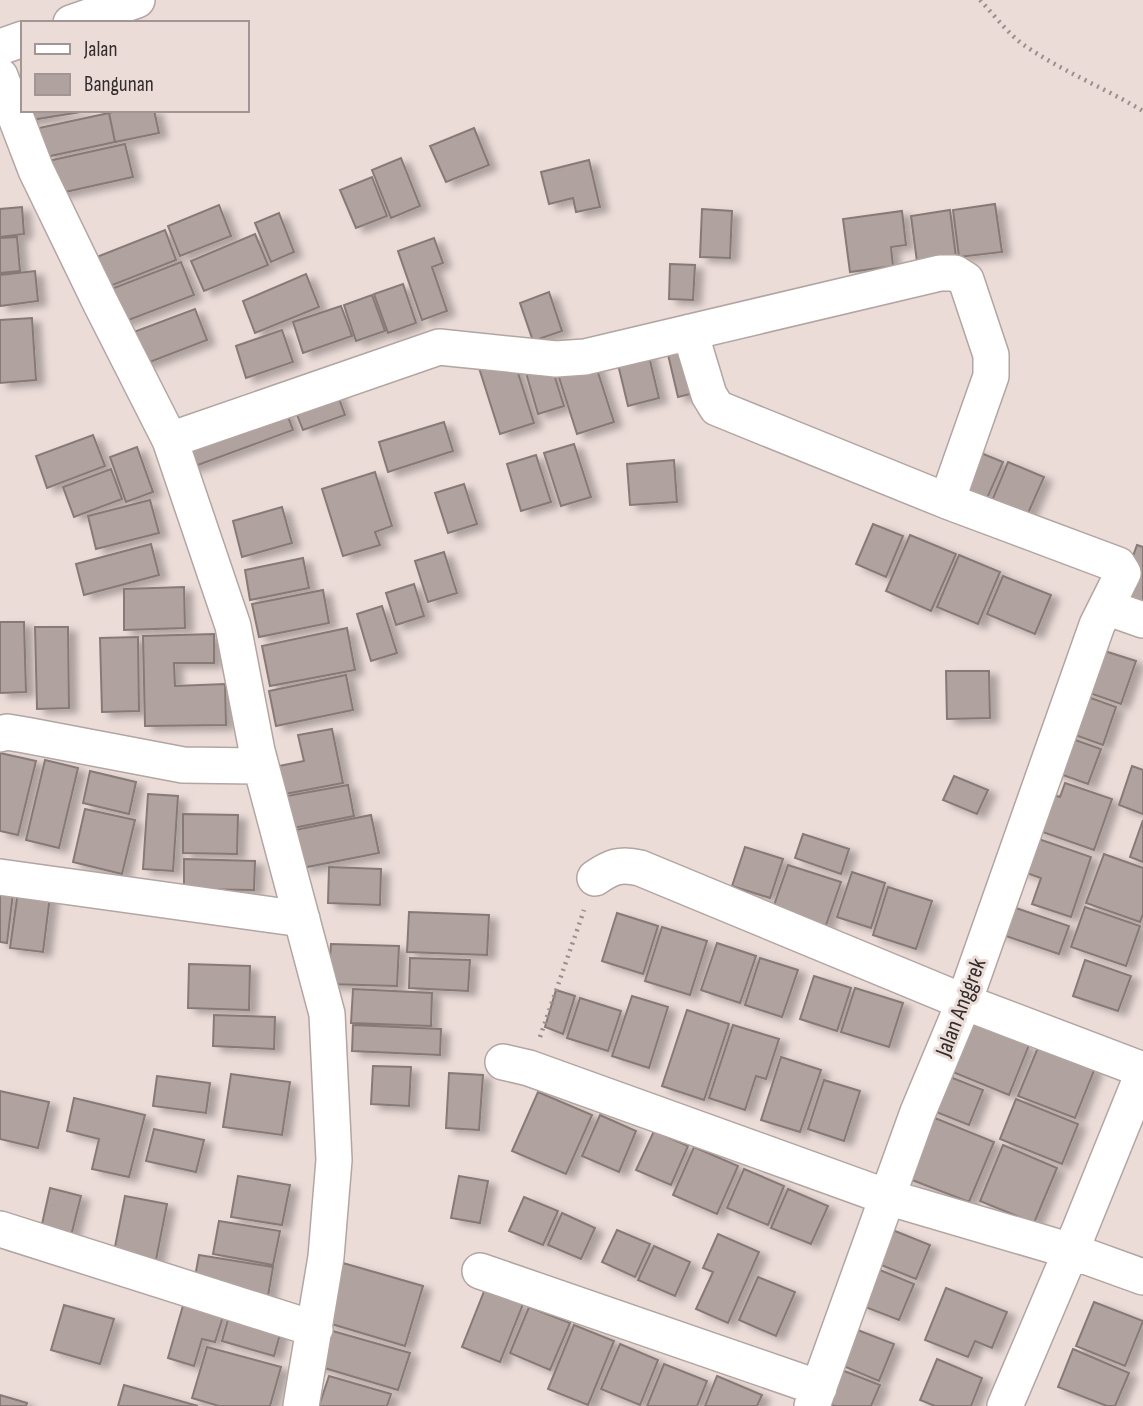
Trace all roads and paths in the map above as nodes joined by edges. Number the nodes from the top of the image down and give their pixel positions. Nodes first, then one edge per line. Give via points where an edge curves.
1 (137, 0) edge
2 (980, 0) edge
3 (77, 21) edge
4 (21, 40) edge
5 (0, 47) edge
6 (0, 76) edge
7 (1143, 111) edge
8 (690, 332) junction
9 (170, 440) junction
10 (947, 501) junction
11 (1106, 607) junction
12 (1143, 620) edge
13 (0, 734) edge
14 (261, 766) junction
15 (0, 877) edge
16 (595, 878) joint
17 (302, 919) junction
18 (964, 1002) junction
19 (516, 1065) joint
20 (1143, 1071) edge
21 (887, 1198) junction
22 (0, 1229) edge
23 (1071, 1251) junction
24 (480, 1270) dead end
25 (1143, 1277) edge
26 (315, 1329) junction
27 (816, 1397) edge
28 (301, 1406) edge
29 (1005, 1406) edge

1 - 3 street
2 - 7 path via 1019,41
4 - 5 street
6 - 9 street via 36,170
8 - 9 street via 585,357 556,359 439,347
8 - 10 street via 717,408
8 - 10 street via 940,272 966,280 991,355 991,376
9 - 14 street via 233,626
10 - 11 street, Jalan Anggrek via 1118,565 1122,577
11 - 12 street
11 - 18 street, Jalan Anggrek
13 - 14 street via 25,734 183,765
14 - 17 street
15 - 17 street
16 - 18 street via 614,866 640,868
16 - 19 path
17 - 26 street via 327,1014 334,1160
18 - 20 street
18 - 21 street, Jalan Anggrek
19 - 21 street
20 - 23 street
21 - 23 street
21 - 27 street, Jalan Anggrek
22 - 26 street
23 - 25 street
23 - 29 street
24 - 27 street
26 - 28 street

